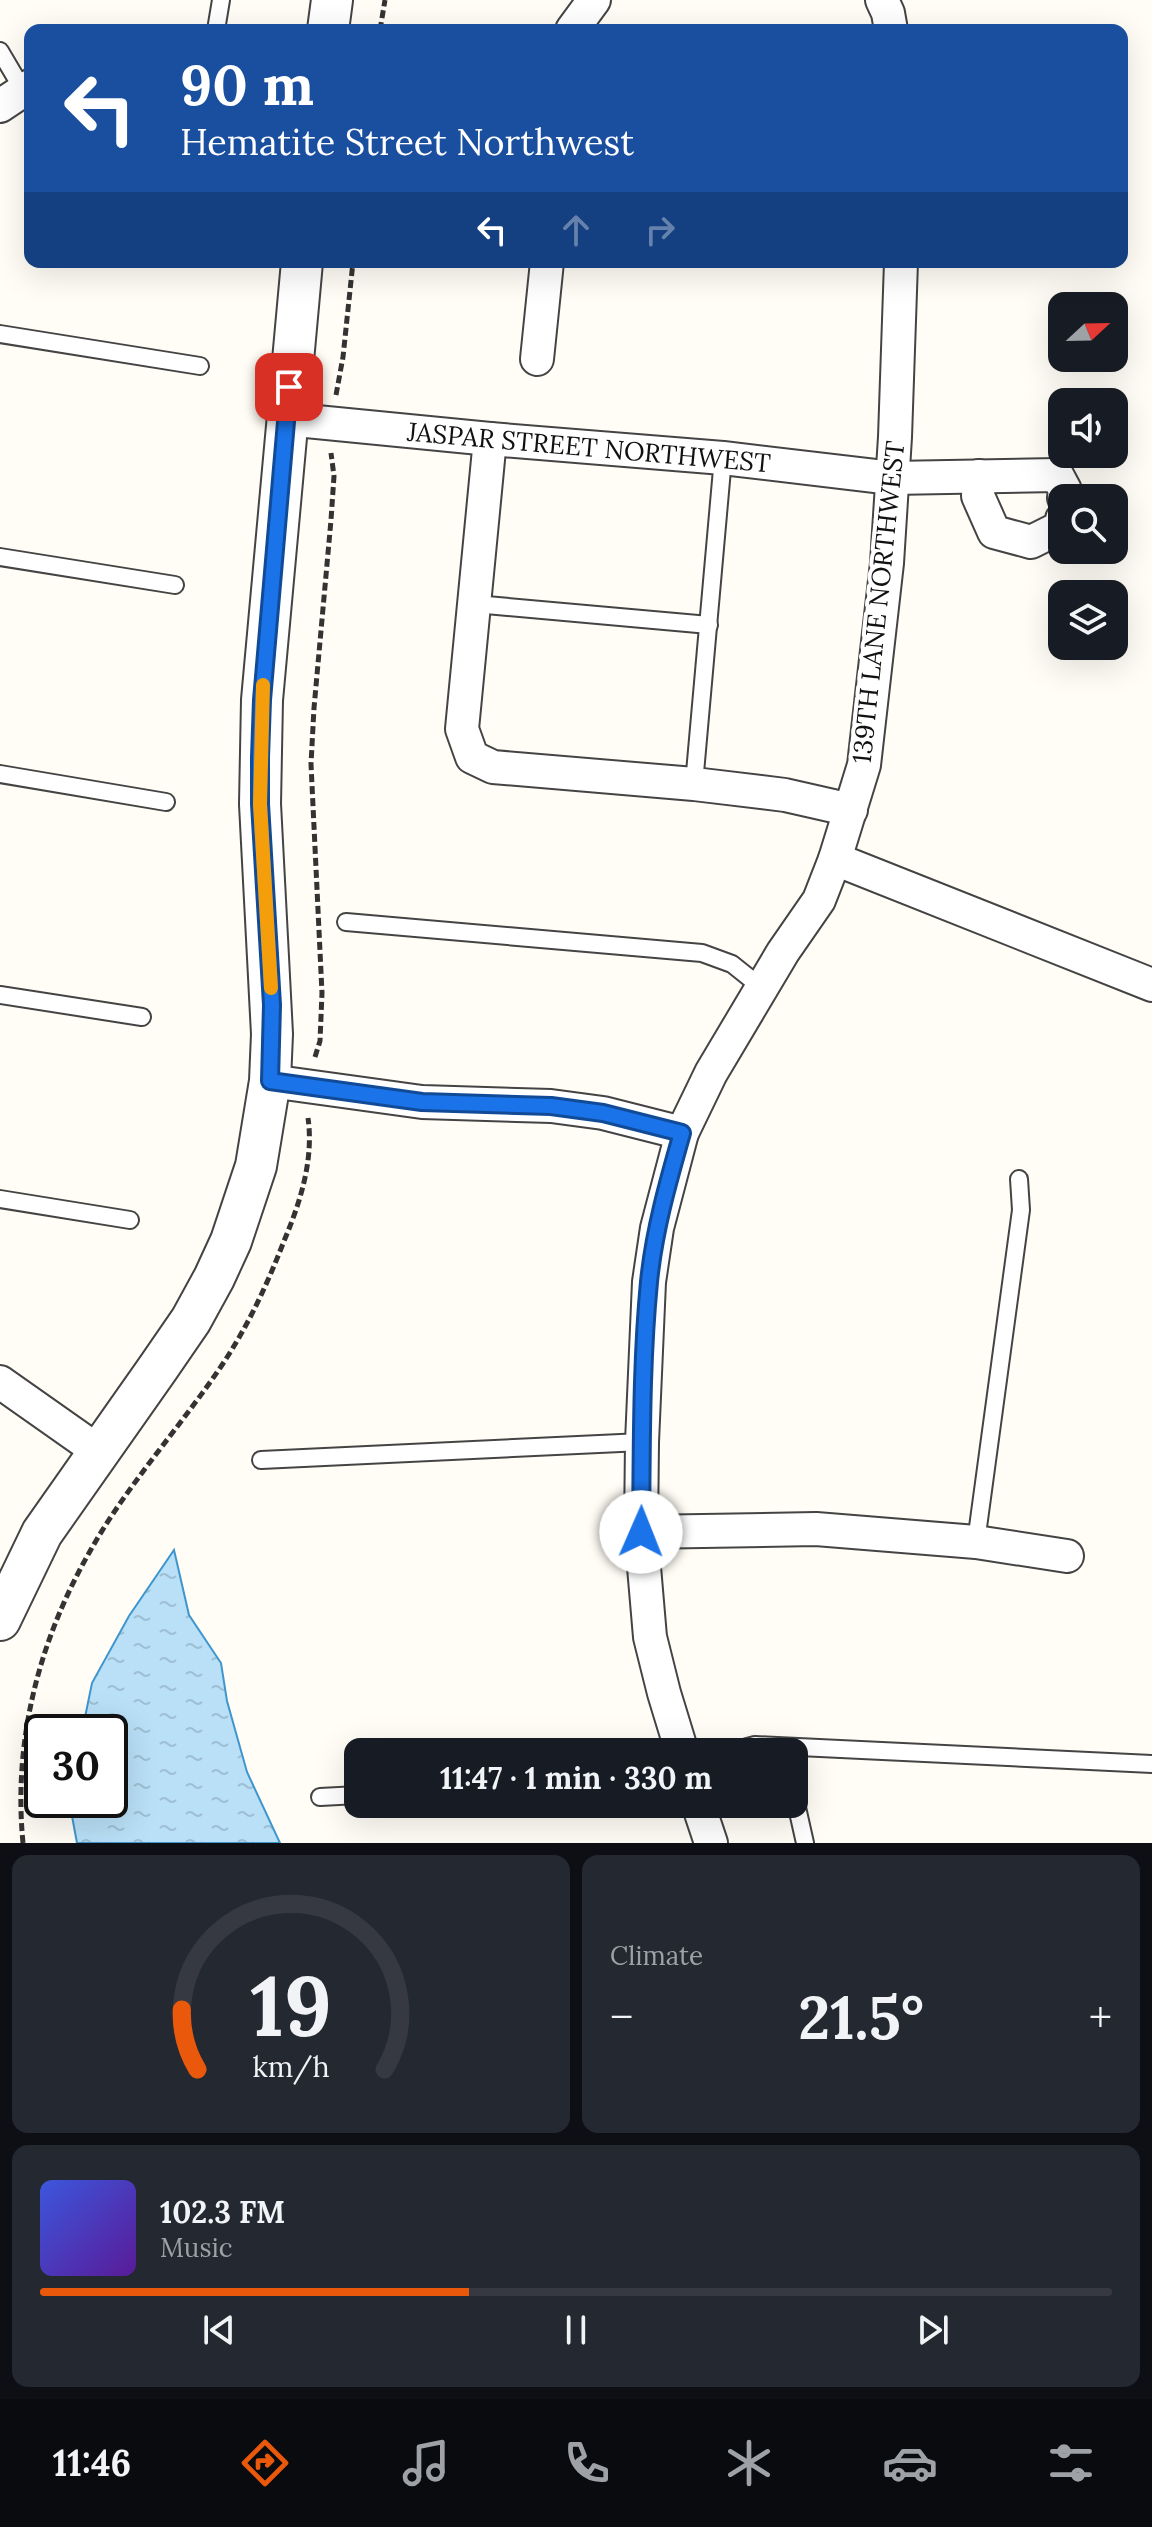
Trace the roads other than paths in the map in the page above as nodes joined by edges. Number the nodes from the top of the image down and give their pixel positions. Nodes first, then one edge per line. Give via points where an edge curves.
1 (221, 0) edge
2 (332, 0) edge
3 (594, 0) edge
4 (882, 0) edge
5 (217, 24) edge
6 (329, 24) edge
7 (576, 24) edge
8 (890, 24) edge
9 (0, 51) edge
10 (18, 94) edge
11 (301, 268) edge
12 (546, 268) edge
13 (901, 268) edge
14 (0, 334) edge
15 (537, 359) dead end
16 (200, 366) dead end
17 (286, 419) junction
18 (490, 439) junction
19 (723, 458) junction
20 (979, 476) junction
21 (892, 478) junction
22 (1062, 484) edge
23 (1048, 534) edge
24 (0, 557) edge
25 (175, 585) dead end
26 (475, 604) junction
27 (709, 625) junction
28 (0, 774) edge
29 (694, 784) junction
30 (166, 802) dead end
31 (851, 810) junction
32 (835, 859) junction
33 (346, 922) dead end
34 (1152, 985) edge
35 (762, 988) junction
36 (0, 995) edge
37 (142, 1017) dead end
38 (270, 1081) junction
39 (682, 1133) junction
40 (1019, 1179) dead end
41 (0, 1199) edge
42 (130, 1220) dead end
43 (0, 1382) edge
44 (642, 1442) junction
45 (98, 1451) junction
46 (261, 1460) dead end
47 (641, 1532) junction
48 (976, 1542) junction
49 (1067, 1556) dead end
50 (0, 1620) edge
51 (678, 1738) edge
52 (808, 1750) edge
53 (1152, 1764) edge
54 (344, 1796) edge
55 (320, 1797) dead end
56 (703, 1818) edge
57 (799, 1818) edge
58 (711, 1843) edge
59 (805, 1843) edge

1 - 5 lane
2 - 6 street
3 - 7 street
4 - 8 street
9 - 10 lane
11 - 17 street
12 - 15 street
13 - 21 street, 139TH LANE NORTHWEST
14 - 16 lane
17 - 18 street, JASPAR STREET NORTHWEST
17 - 38 street via 260,757 272,1005
18 - 19 street, JASPAR STREET NORTHWEST
18 - 26 street
19 - 21 street, JASPAR STREET NORTHWEST
19 - 27 lane
20 - 21 street, JASPAR STREET NORTHWEST
20 - 22 street, JASPAR STREET NORTHWEST via 1057,475
20 - 23 street via 978,496 994,532 1031,542
21 - 31 street, 139TH LANE NORTHWEST via 874,694
24 - 25 lane
26 - 27 lane
26 - 29 street via 462,729 472,757 493,767
27 - 29 lane
28 - 30 lane
29 - 31 street via 785,795
31 - 32 street, 139TH LANE NORTHWEST
32 - 34 street
32 - 35 street, 139TH LANE NORTHWEST via 819,900
33 - 35 lane via 702,953 732,964
35 - 39 street, 139TH LANE NORTHWEST
36 - 37 lane
38 - 39 street via 422,1102 551,1106
38 - 45 street via 256,1166 214,1278 191,1320
39 - 44 street, 139TH LANE NORTHWEST via 649,1282
40 - 48 lane via 1021,1210
41 - 42 lane
43 - 45 street
44 - 46 lane
44 - 47 street, 139TH LANE NORTHWEST
45 - 50 street via 42,1533
47 - 48 street via 816,1529
47 - 51 street, 139TH LANE NORTHWEST via 650,1637
48 - 49 street
52 - 53 lane
54 - 55 lane
56 - 58 street
57 - 59 lane

